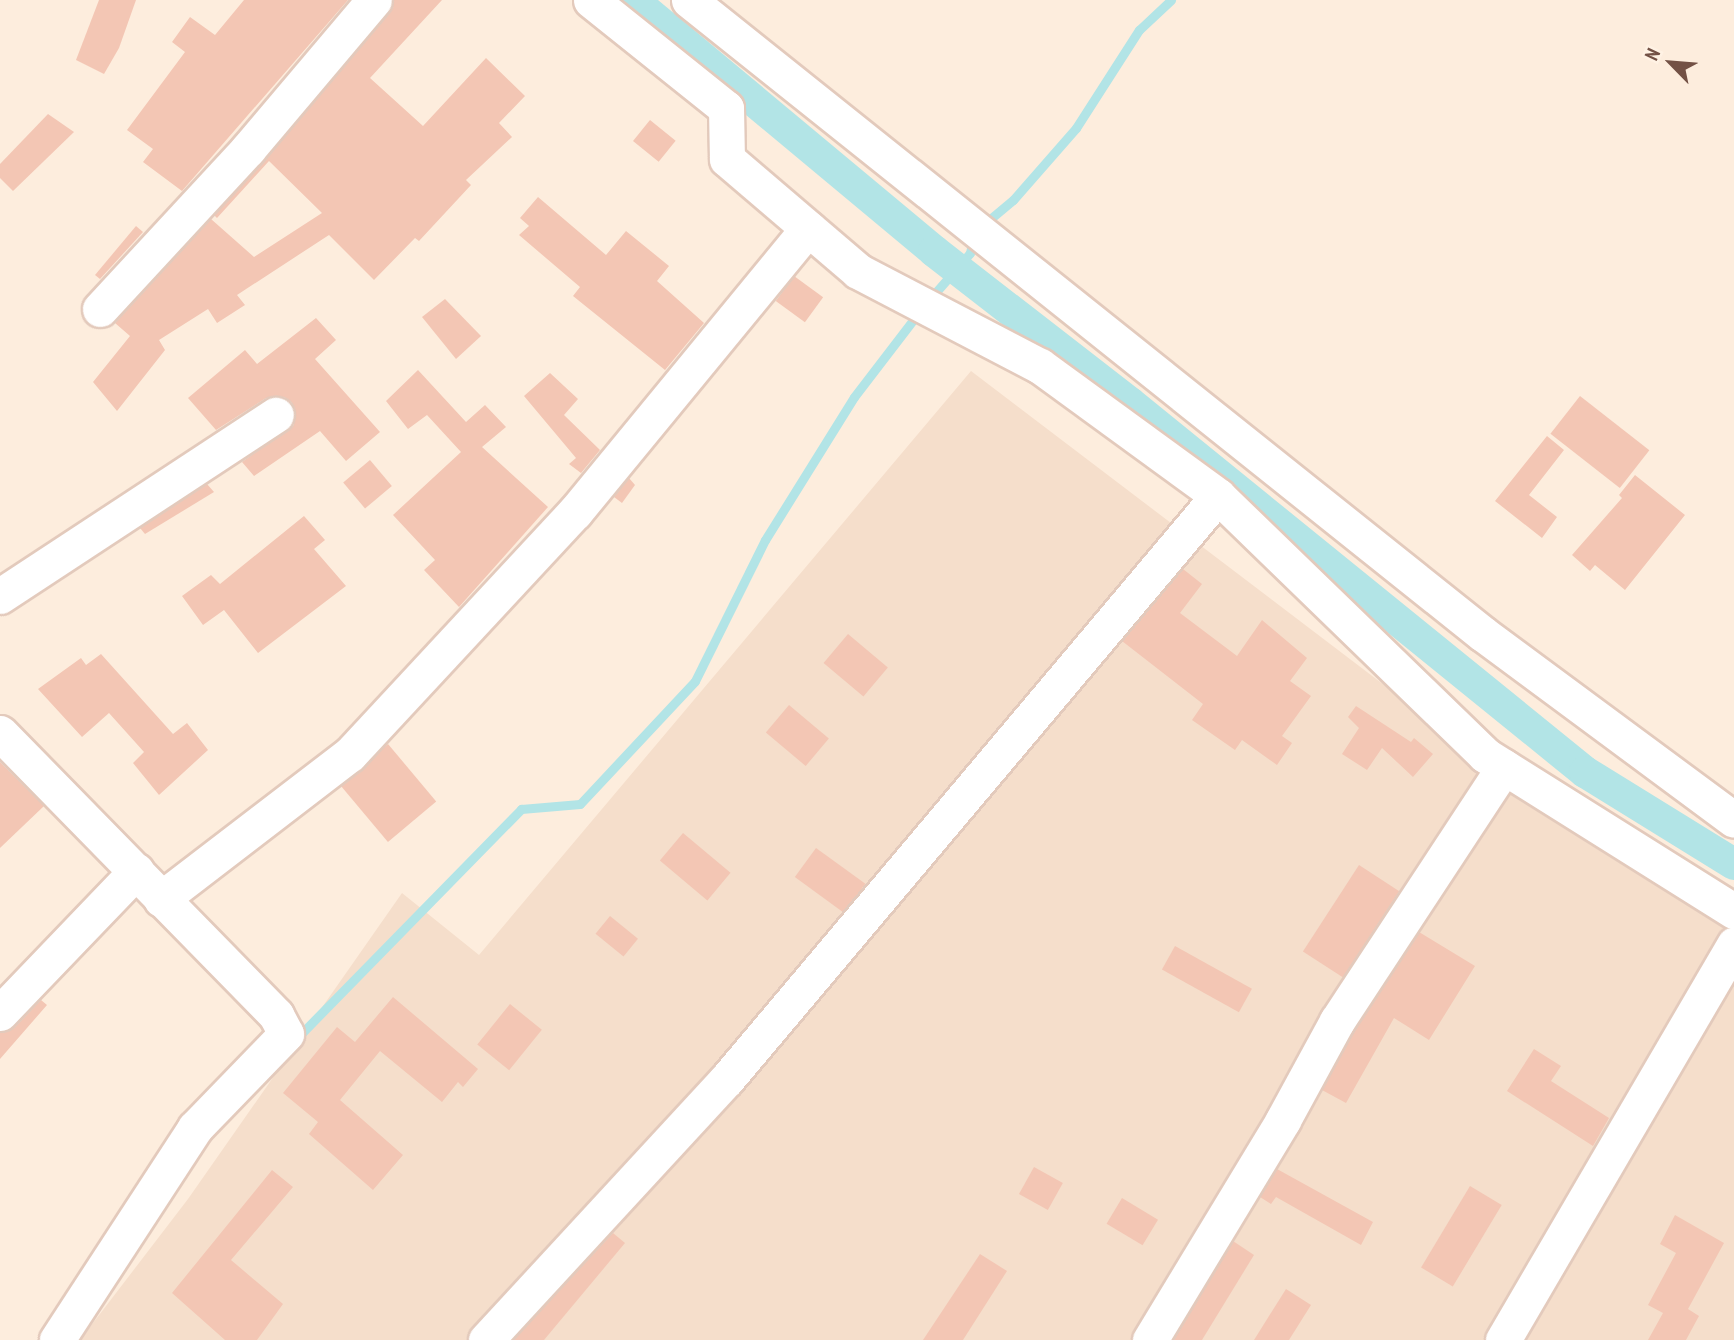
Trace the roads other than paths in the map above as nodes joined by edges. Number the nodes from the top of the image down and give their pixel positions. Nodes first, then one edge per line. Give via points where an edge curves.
1 (374, 0) edge
2 (591, 0) edge
3 (689, 0) edge
4 (808, 228) junction
5 (100, 309) dead end
6 (276, 415) dead end
7 (1217, 496) junction
8 (0, 596) edge
9 (0, 733) edge
10 (1504, 767) junction
11 (1734, 820) edge
12 (136, 871) junction
13 (161, 899) junction
14 (1734, 911) edge
15 (1734, 945) edge
16 (0, 1013) edge
17 (57, 1340) edge
18 (486, 1340) edge
19 (1150, 1340) edge
20 (1503, 1340) edge

1 - 5 street via 248,149
2 - 4 street via 726,108 727,159
3 - 11 street via 1483,634
4 - 7 street via 858,271 1040,366
4 - 13 street via 575,512 350,754
6 - 8 street
7 - 10 street via 1485,755
7 - 18 street via 727,1079
9 - 12 street
10 - 14 street
10 - 19 street via 1337,1021
12 - 13 street
12 - 16 street
13 - 17 street via 276,1015 286,1034 195,1128
15 - 20 street via 1620,1133

